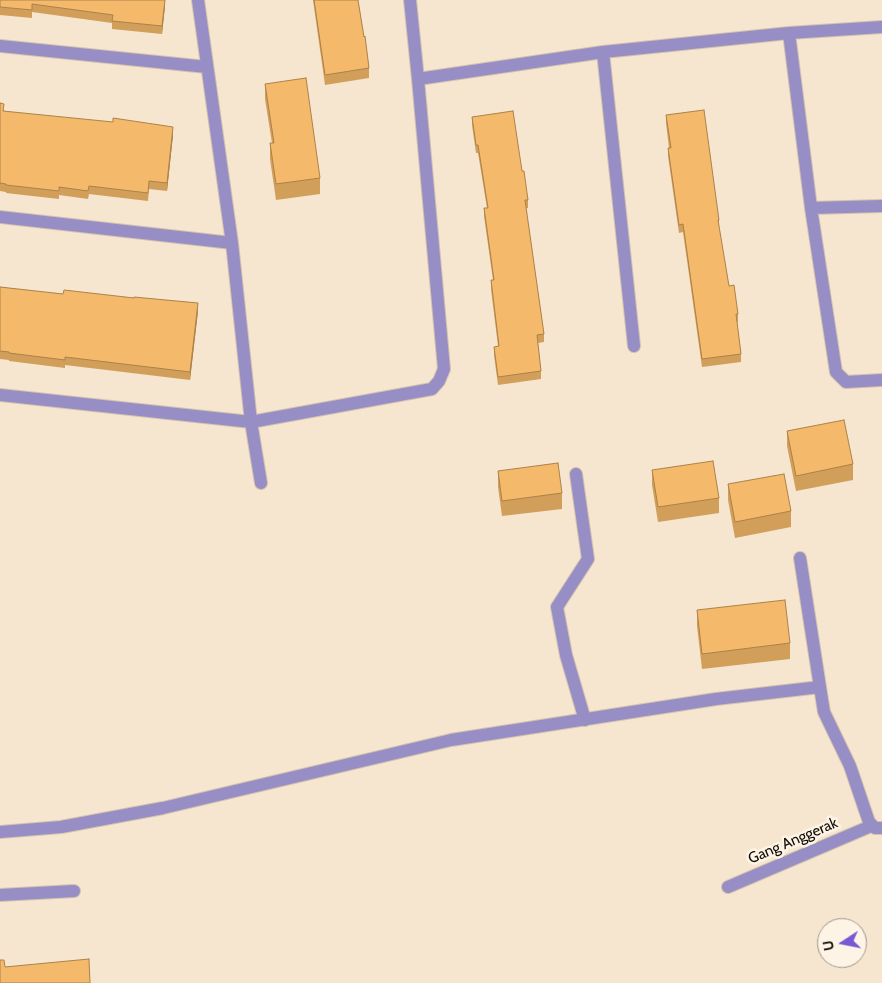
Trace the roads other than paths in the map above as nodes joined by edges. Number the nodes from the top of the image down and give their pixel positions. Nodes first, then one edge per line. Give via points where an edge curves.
1 (198, 0) edge
2 (410, 0) edge
3 (882, 27) edge
4 (789, 34) junction
5 (0, 46) edge
6 (603, 52) junction
7 (207, 67) junction
8 (418, 80) junction
9 (882, 206) edge
10 (811, 208) junction
11 (0, 217) edge
12 (232, 243) junction
13 (634, 346) dead end
14 (882, 380) edge
15 (0, 395) edge
16 (251, 422) junction
17 (576, 474) dead end
18 (261, 483) dead end
19 (800, 558) dead end
20 (820, 687) junction
21 (585, 720) junction
22 (877, 827) edge
23 (0, 832) edge
24 (728, 886) dead end
25 (74, 890) dead end
26 (0, 895) edge

1 - 7 street
2 - 8 street
3 - 4 street
4 - 6 street
4 - 10 street
5 - 7 street
6 - 8 street
6 - 13 street
7 - 12 street
8 - 16 street via 444,369 439,381 432,389
9 - 10 street
10 - 14 street via 836,372 846,382
11 - 12 street
12 - 16 street
15 - 16 street
16 - 18 street
17 - 21 street via 588,559 557,607 566,655
19 - 20 street
20 - 21 street via 716,699
20 - 22 street via 824,712 850,766 869,822
21 - 23 street via 451,740 163,808 61,826
22 - 24 street, Gang Anggerak
25 - 26 street

